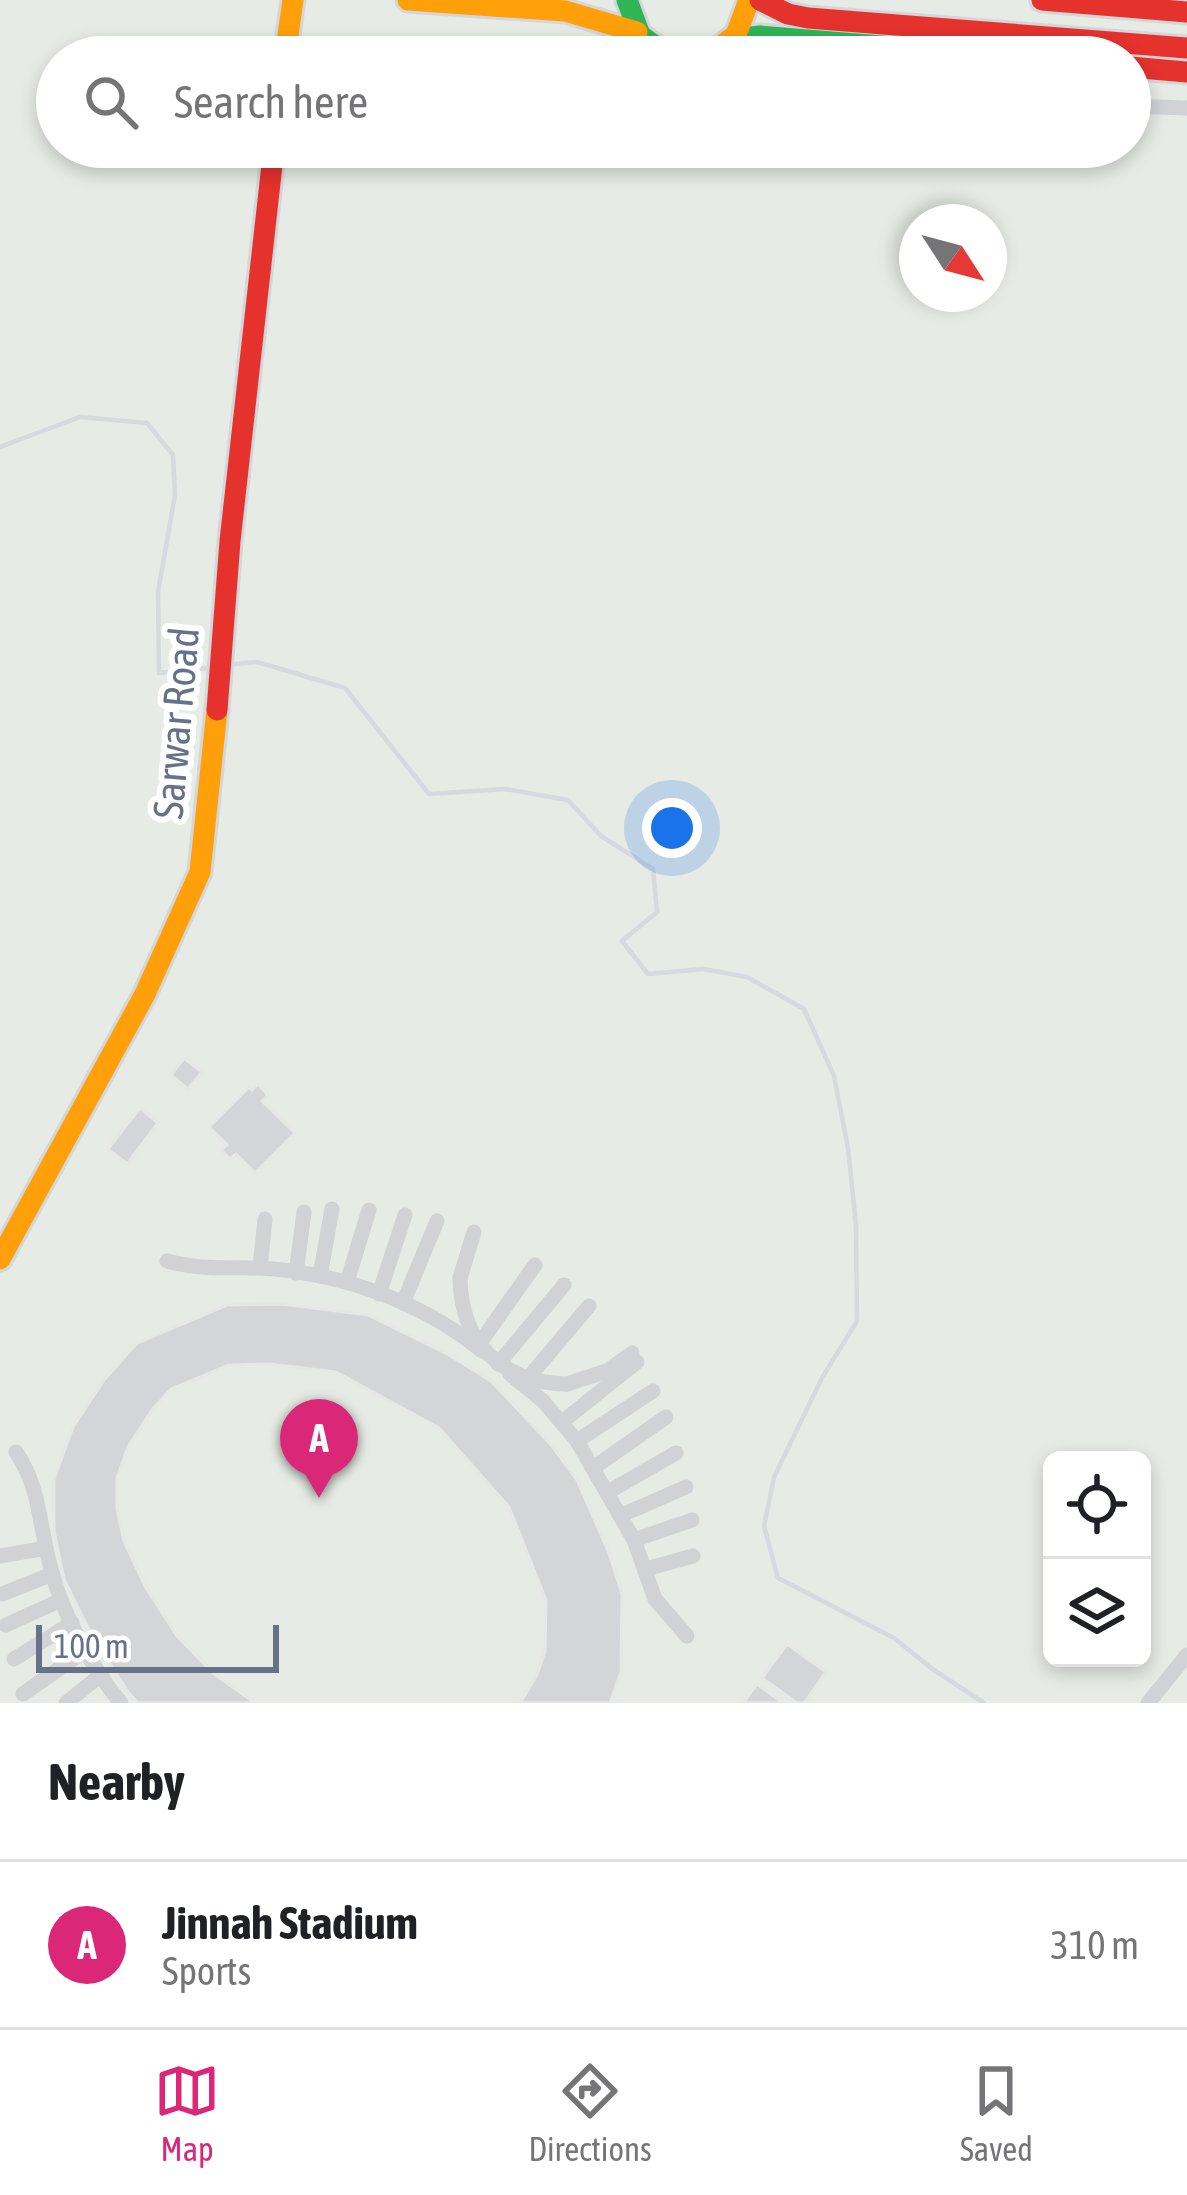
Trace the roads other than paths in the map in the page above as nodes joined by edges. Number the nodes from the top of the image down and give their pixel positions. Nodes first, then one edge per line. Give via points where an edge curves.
1 (293, 0) edge
2 (408, 0) edge
3 (592, 0) edge
4 (627, 0) edge
5 (749, 0) edge
6 (760, 0) edge
7 (1042, 0) edge
8 (793, 7) edge
9 (565, 11) junction
10 (1187, 12) edge
11 (637, 32) junction
12 (288, 36) edge
13 (641, 36) edge
14 (736, 36) edge
15 (1072, 36) edge
16 (1151, 44) edge
17 (1187, 48) edge
18 (1151, 69) edge
19 (1187, 72) edge
20 (1151, 107) edge
21 (1187, 108) edge
22 (272, 168) edge
23 (332, 1209) dead end
24 (369, 1210) dead end
25 (304, 1212) dead end
26 (406, 1215) dead end
27 (265, 1219) dead end
28 (437, 1220) dead end
29 (475, 1232) dead end
30 (0, 1258) edge
31 (167, 1261) dead end
32 (535, 1264) dead end
33 (260, 1268) junction
34 (296, 1273) junction
35 (320, 1276) junction
36 (347, 1282) junction
37 (564, 1285) dead end
38 (379, 1294) junction
39 (403, 1304) junction
40 (589, 1306) dead end
41 (477, 1347) junction
42 (498, 1364) junction
43 (524, 1384) junction
44 (652, 1391) dead end
45 (666, 1417) dead end
46 (562, 1422) junction
47 (577, 1442) junction
48 (16, 1452) dead end
49 (676, 1453) dead end
50 (593, 1468) junction
51 (686, 1487) dead end
52 (608, 1492) junction
53 (622, 1515) junction
54 (692, 1520) dead end
55 (634, 1540) junction
56 (46, 1548) junction
57 (0, 1556) edge
58 (693, 1556) dead end
59 (646, 1569) junction
60 (52, 1574) junction
61 (2, 1594) edge
62 (62, 1600) junction
63 (72, 1623) junction
64 (6, 1625) dead end
65 (687, 1636) dead end
66 (87, 1649) junction
67 (1187, 1655) edge
68 (14, 1659) dead end
69 (102, 1674) junction
70 (23, 1694) dead end
71 (117, 1702) edge
72 (66, 1703) edge
73 (1148, 1703) edge

1 - 12 street
2 - 9 street
3 - 9 street
4 - 11 street
5 - 14 street
6 - 8 street
7 - 10 street
8 - 15 street
9 - 11 street
11 - 13 street
16 - 17 street
18 - 19 street
20 - 21 street
22 - 30 street, Sarwar Road via 200,872 109,1063
23 - 35 street
24 - 36 street
25 - 34 street
26 - 38 street
27 - 33 street
28 - 39 street
29 - 46 street, bridge via 460,1278 466,1320 488,1356 524,1379 567,1384 634,1358
31 - 33 street via 200,1270
32 - 41 street
33 - 34 street
34 - 35 street
35 - 36 street
36 - 38 street
37 - 42 street
38 - 39 street
39 - 41 street
40 - 43 street
41 - 42 street
42 - 43 street
43 - 46 street
44 - 47 street
45 - 50 street
46 - 47 street
47 - 50 street
48 - 56 street via 33,1479
49 - 52 street
50 - 52 street
51 - 53 street
52 - 53 street
53 - 55 street
54 - 55 street
55 - 59 street
56 - 57 street
56 - 60 street
58 - 59 street
59 - 65 street via 655,1599
60 - 61 street
60 - 62 street
62 - 63 street
62 - 64 street
63 - 66 street
63 - 68 street
66 - 69 street
66 - 70 street
67 - 73 street
69 - 71 street
69 - 72 street

